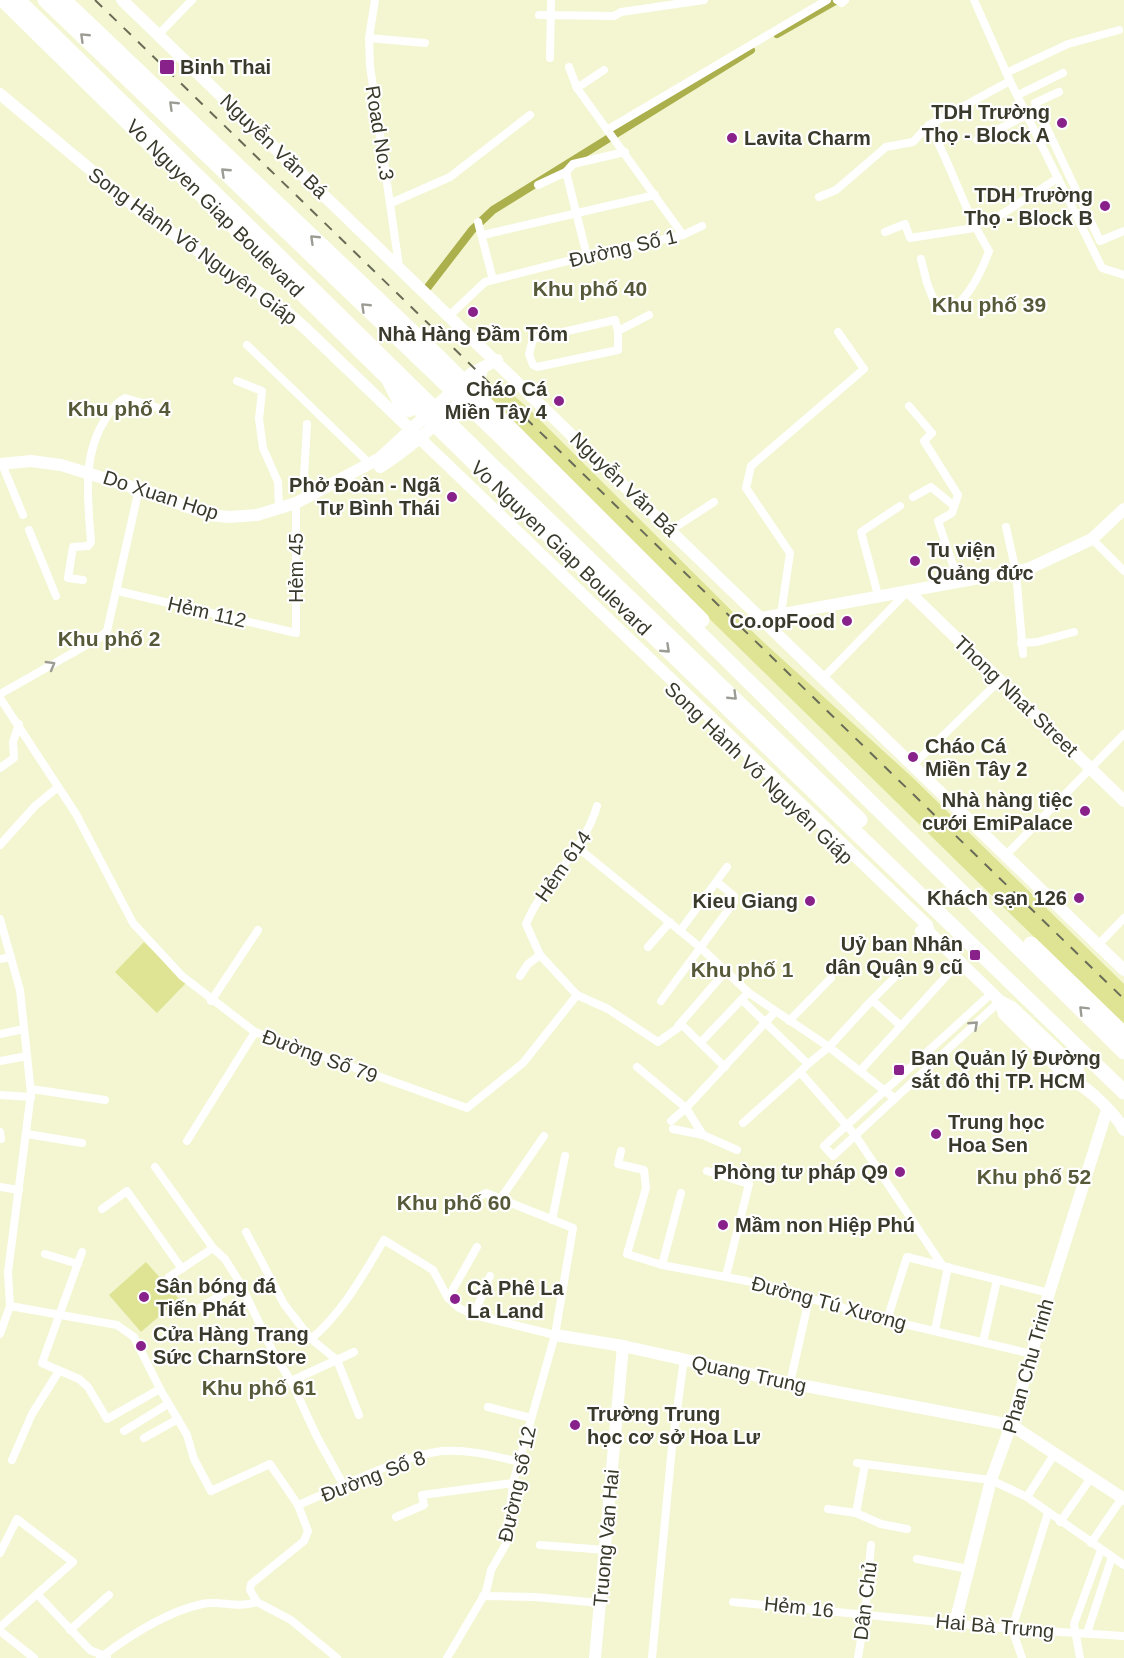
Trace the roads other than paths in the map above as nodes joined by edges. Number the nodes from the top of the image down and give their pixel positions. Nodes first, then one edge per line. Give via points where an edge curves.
1 (3, 0) edge
2 (18, 0) edge
3 (45, 0) edge
4 (64, 0) edge
5 (192, 0) edge
6 (375, 0) edge
7 (551, 0) edge
8 (703, 0) edge
9 (827, 0) edge
10 (974, 0) edge
11 (128, 2) edge
12 (539, 15) dead end
13 (550, 15) junction
14 (1119, 30) dead end
15 (158, 35) junction
16 (369, 38) junction
17 (425, 43) dead end
18 (550, 58) dead end
19 (569, 67) dead end
20 (604, 70) dead end
21 (1063, 74) dead end
22 (1008, 77) junction
23 (577, 88) junction
24 (1059, 92) dead end
25 (0, 94) edge
26 (1018, 95) junction
27 (530, 115) dead end
28 (1027, 115) junction
29 (929, 125) junction
30 (607, 130) junction
31 (976, 140) dead end
32 (625, 152) junction
33 (566, 172) junction
34 (1058, 178) junction
35 (538, 184) dead end
36 (655, 195) junction
37 (819, 197) dead end
38 (391, 203) junction
39 (577, 212) junction
40 (1089, 218) junction
41 (478, 222) dead end
42 (988, 223) dead end
43 (1080, 223) junction
44 (702, 226) dead end
45 (974, 228) junction
46 (1124, 231) edge
47 (885, 232) dead end
48 (683, 235) junction
49 (483, 236) junction
50 (587, 256) junction
51 (921, 259) dead end
52 (399, 266) junction
53 (1124, 275) edge
54 (493, 280) junction
55 (450, 315) junction
56 (649, 315) dead end
57 (618, 331) junction
58 (838, 332) dead end
59 (247, 345) dead end
60 (497, 360) junction
61 (237, 381) dead end
62 (462, 390) junction
63 (909, 406) dead end
64 (166, 410) dead end
65 (431, 413) junction
66 (307, 424) dead end
67 (412, 437) junction
68 (473, 462) junction
69 (1, 464) edge
70 (370, 464) junction
71 (494, 467) junction
72 (87, 471) junction
73 (139, 489) junction
74 (316, 494) junction
75 (913, 497) dead end
76 (714, 502) dead end
77 (296, 503) junction
78 (953, 505) junction
79 (900, 506) dead end
80 (279, 509) junction
81 (1124, 509) edge
82 (23, 515) dead end
83 (1006, 527) dead end
84 (29, 530) dead end
85 (671, 530) junction
86 (1092, 539) junction
87 (1124, 571) edge
88 (1016, 572) junction
89 (83, 580) dead end
90 (959, 583) junction
91 (118, 591) junction
92 (908, 591) junction
93 (878, 595) junction
94 (56, 596) dead end
95 (584, 599) junction
96 (781, 614) junction
97 (761, 618) junction
98 (1074, 632) dead end
99 (296, 633) joint
100 (1022, 643) junction
101 (1023, 654) dead end
102 (823, 678) junction
103 (1000, 680) junction
104 (0, 696) edge
105 (19, 724) junction
106 (1124, 734) edge
107 (913, 765) junction
108 (0, 768) edge
109 (1090, 768) junction
110 (58, 787) junction
111 (1124, 801) edge
112 (597, 806) dead end
113 (0, 845) edge
114 (577, 847) junction
115 (1006, 855) junction
116 (727, 867) dead end
117 (717, 882) junction
118 (999, 915) junction
119 (1124, 918) edge
120 (0, 919) edge
121 (670, 922) junction
122 (258, 930) dead end
123 (680, 931) junction
124 (1005, 932) junction
125 (3, 941) edge
126 (1098, 945) junction
127 (648, 947) dead end
128 (701, 948) junction
129 (540, 955) junction
130 (10, 957) junction
131 (0, 959) edge
132 (960, 961) junction
133 (1039, 966) junction
134 (1124, 970) edge
135 (725, 972) junction
136 (1061, 972) junction
137 (897, 975) dead end
138 (520, 976) dead end
139 (831, 978) dead end
140 (749, 993) junction
141 (577, 995) junction
142 (996, 997) junction
143 (742, 1000) junction
144 (872, 1000) junction
145 (212, 1001) junction
146 (661, 1001) dead end
147 (775, 1012) junction
148 (789, 1022) junction
149 (765, 1024) junction
150 (678, 1026) junction
151 (901, 1026) junction
152 (24, 1029) junction
153 (255, 1032) junction
154 (0, 1034) edge
155 (1124, 1034) edge
156 (701, 1042) junction
157 (829, 1047) junction
158 (1124, 1052) edge
159 (27, 1056) junction
160 (0, 1061) edge
161 (808, 1064) junction
162 (725, 1066) junction
163 (637, 1067) dead end
164 (860, 1071) junction
165 (800, 1072) junction
166 (1124, 1078) edge
167 (884, 1091) junction
168 (1124, 1092) edge
169 (31, 1093) junction
170 (0, 1095) edge
171 (894, 1098) junction
172 (105, 1100) dead end
173 (686, 1108) junction
174 (1107, 1110) junction
175 (743, 1123) dead end
176 (1123, 1125) edge
177 (847, 1126) junction
178 (0, 1131) edge
179 (27, 1134) junction
180 (703, 1135) junction
181 (855, 1135) junction
182 (544, 1137) dead end
183 (1, 1139) edge
184 (187, 1141) dead end
185 (82, 1143) dead end
186 (737, 1150) dead end
187 (621, 1151) dead end
188 (564, 1156) dead end
189 (155, 1167) dead end
190 (707, 1171) dead end
191 (0, 1187) edge
192 (19, 1190) junction
193 (681, 1193) dead end
194 (501, 1198) junction
195 (469, 1207) dead end
196 (102, 1209) dead end
197 (552, 1220) junction
198 (246, 1232) dead end
199 (477, 1247) dead end
200 (213, 1248) junction
201 (82, 1252) dead end
202 (45, 1254) dead end
203 (78, 1264) junction
204 (662, 1265) junction
205 (945, 1266) junction
206 (182, 1269) junction
207 (490, 1276) dead end
208 (726, 1276) junction
209 (170, 1277) dead end
210 (997, 1280) junction
211 (240, 1283) junction
212 (1049, 1293) junction
213 (448, 1298) junction
214 (809, 1299) junction
215 (10, 1306) junction
216 (195, 1311) dead end
217 (474, 1315) junction
218 (60, 1316) junction
219 (887, 1320) junction
220 (935, 1330) junction
221 (0, 1334) edge
222 (555, 1335) junction
223 (311, 1339) junction
224 (982, 1342) junction
225 (623, 1346) junction
226 (354, 1352) dead end
227 (1032, 1354) junction
228 (684, 1359) junction
229 (337, 1360) junction
230 (59, 1371) junction
231 (291, 1381) junction
232 (790, 1383) junction
233 (159, 1389) junction
234 (168, 1404) junction
235 (488, 1407) dead end
236 (359, 1415) dead end
237 (531, 1418) junction
238 (178, 1419) junction
239 (1011, 1425) junction
240 (124, 1431) dead end
241 (144, 1438) dead end
242 (1055, 1453) junction
243 (12, 1460) dead end
244 (520, 1462) junction
245 (1091, 1478) junction
246 (991, 1480) junction
247 (513, 1483) junction
248 (344, 1486) junction
249 (1027, 1497) junction
250 (1123, 1499) edge
251 (298, 1505) junction
252 (828, 1509) dead end
253 (856, 1513) junction
254 (1048, 1513) junction
255 (396, 1517) dead end
256 (1060, 1522) junction
257 (907, 1529) dead end
258 (1091, 1543) junction
259 (540, 1545) dead end
260 (871, 1545) dead end
261 (606, 1550) junction
262 (1101, 1550) junction
263 (0, 1553) edge
264 (1112, 1557) junction
265 (917, 1558) dead end
266 (1124, 1564) edge
267 (968, 1569) junction
268 (37, 1594) junction
269 (109, 1596) dead end
270 (483, 1596) junction
271 (257, 1602) junction
272 (733, 1602) dead end
273 (600, 1604) junction
274 (865, 1615) junction
275 (955, 1623) junction
276 (0, 1629) edge
277 (1012, 1629) junction
278 (70, 1630) junction
279 (1076, 1633) junction
280 (1087, 1633) junction
281 (1124, 1636) edge
282 (332, 1656) edge
283 (104, 1657) edge
284 (34, 1658) edge
285 (447, 1658) edge
286 (595, 1658) edge
287 (652, 1658) edge
288 (858, 1658) edge
289 (1022, 1658) edge
290 (1080, 1658) edge

1 - 65 highway, Vo Nguyen Giap Boulevard via 388,380
2 - 65 highway, Vo Nguyen Giap Boulevard via 414,388
62 -> 3 highway, Vo Nguyen Giap Boulevard
62 -> 4 highway, Vo Nguyen Giap Boulevard
5 - 15 street
6 - 16 street, Road No.3
7 - 13 street
8 - 13 street via 614,16
9 - 30 street
10 - 22 street
11 - 15 main road, Nguyễn Văn Bá
12 - 13 street
13 - 18 street
14 - 22 street via 1068,44
15 - 52 main road, Nguyễn Văn Bá
16 - 17 street
16 - 38 street, Road No.3 via 378,133
19 - 23 street
20 - 23 street
21 - 26 street
22 - 26 street
22 - 29 street
23 - 30 street
24 - 40 street via 1035,103
25 - 67 main road, Song Hành Võ Nguyên Giáp via 140,211 286,312 357,375 359,388
26 - 28 street
27 - 38 street via 450,177
28 - 31 street
28 - 34 street
29 - 37 street via 913,142 886,147 836,190
29 - 45 street via 945,154
30 - 32 street
32 - 33 street via 573,164
32 - 36 street
33 - 35 street
33 - 39 street
34 - 42 street
34 - 43 street
36 - 39 street
36 - 48 street
38 - 52 street, Road No.3
39 - 49 street
39 - 50 street
40 - 43 street
40 - 46 street via 1100,241
41 - 49 street
43 - 53 street via 1102,268
44 - 48 street, Đường Số 1
45 - 47 street via 910,238 905,224
45 - 51 street via 989,251 980,277 954,307 938,311
48 - 50 street, Đường Số 1
49 - 54 street
50 - 54 street, Đường Số 1
52 - 55 main road, Nguyễn Văn Bá
54 - 55 street, Đường Số 1 via 485,282
55 - 60 main road, Nguyễn Văn Bá
56 - 57 street
57 - 57 street via 618,350 537,367 528,354 533,339 615,321
58 - 96 street via 864,369 751,466 747,477 746,488 790,553
59 - 70 street
60 - 62 main road, Do Xuan Hop via 482,370 479,381
60 - 85 main road, Nguyễn Văn Bá
61 - 80 street via 262,391 258,418 263,448 278,482
62 - 65 main road, Do Xuan Hop
62 - 118 highway, Vo Nguyen Giap Boulevard
62 - 124 highway, Vo Nguyen Giap Boulevard
63 - 78 street via 932,433 924,441 956,489 958,495
64 - 72 street via 132,399 117,402 97,432
65 - 67 main road, Do Xuan Hop
65 - 68 highway, Vo Nguyen Giap Boulevard
65 - 71 highway, Vo Nguyen Giap Boulevard
66 - 74 street via 304,476
67 - 70 main road, Do Xuan Hop
67 - 74 main road, Do Xuan Hop via 381,466
67 - 95 main road, Song Hành Võ Nguyên Giáp via 459,488
67 - 95 main road, Song Hành Võ Nguyên Giáp via 583,593
68 - 71 highway
68 -> 168 highway, Vo Nguyen Giap Boulevard
69 - 72 main road, Do Xuan Hop via 31,461
69 - 82 street
70 - 74 main road, Do Xuan Hop
71 -> 166 highway, Vo Nguyen Giap Boulevard
72 - 73 main road, Do Xuan Hop
72 - 89 street via 91,542 73,548 68,578
73 - 80 main road, Do Xuan Hop via 210,515 238,516
73 - 91 street
74 - 77 main road, Do Xuan Hop
75 - 78 street via 931,487
76 - 85 street
77 - 80 main road, Do Xuan Hop
77 - 99 street, Hẻm 45
78 - 90 street via 952,513 938,521
79 - 93 street via 861,532
81 - 86 main road
83 - 88 street
84 - 94 street
85 - 97 main road, Nguyễn Văn Bá
86 - 87 street
86 - 88 main road
88 - 90 main road
88 - 100 street
90 - 92 main road
91 - 99 street, Hẻm 112
104 -> 91 street via 107,631
92 - 93 main road
92 - 102 street
92 - 103 main road, Thong Nhat Street
93 - 96 main road
95 - 132 main road, Song Hành Võ Nguyên Giáp via 600,609
96 - 97 main road
97 - 102 main road, Nguyễn Văn Bá
98 - 100 street
100 - 101 street
102 - 107 main road, Nguyễn Văn Bá
103 - 107 street
103 - 109 main road, Thong Nhat Street
104 - 105 street, Đường Số 79
105 - 108 street via 13,742 14,758
105 - 110 street, Đường Số 79
106 - 109 street
107 - 115 main road, Nguyễn Văn Bá
109 - 111 main road, Thong Nhat Street
109 - 115 street
110 - 113 street
110 - 145 street, Đường Số 79 via 133,923 174,968
112 - 114 street, Hẻm 614 via 591,828
114 - 121 street
114 - 129 street, Hẻm 614 via 540,897 526,924
115 - 126 main road, Nguyễn Văn Bá
116 - 117 street
117 - 123 street
117 - 128 street via 735,899
118 - 124 highway
118 - 136 highway, Vo Nguyen Giap Boulevard
119 - 126 street
120 - 125 street
121 - 123 street
121 - 127 street
122 - 145 street
123 - 128 street
124 - 133 highway, Vo Nguyen Giap Boulevard
125 - 130 street
126 - 134 main road, Nguyễn Văn Bá
128 - 135 street
128 - 146 street via 678,973 678,981
129 - 138 street
129 - 141 street
130 - 131 street
130 - 152 street via 20,990
132 - 142 main road, Song Hành Võ Nguyên Giáp
132 - 151 street
133 - 136 highway
158 -> 133 highway, Vo Nguyen Giap Boulevard
135 - 140 street
135 - 150 street
136 - 155 highway, Vo Nguyen Giap Boulevard
137 - 144 street
139 - 148 street
140 - 143 street
140 - 147 street
141 - 150 street via 608,1009 657,1042
141 - 153 street, Đường Số 79 via 523,1063 467,1108
142 - 167 street
171 -> 142 street
142 - 174 main road, Song Hành Võ Nguyên Giáp via 1004,1014 1069,1080 1080,1083
143 - 149 street
143 - 156 street
144 - 151 street
144 - 157 street
145 - 153 street, Đường Số 79
147 - 148 street
147 - 149 street
148 - 157 street
149 - 161 street
149 - 162 street
150 - 156 street via 682,1025
151 - 164 street
152 - 154 street
152 - 159 street
153 - 184 street
156 - 162 street
157 - 161 street
157 - 164 street
159 - 160 street
159 - 169 street
161 - 165 street
162 - 173 street
163 - 173 street
164 - 167 street
165 - 175 street
165 - 177 street
167 - 171 street
167 - 177 street
169 - 170 street
169 - 172 street
169 - 179 street
171 - 181 street
173 - 180 street
173 - 180 street via 672,1125
174 - 176 main road, Song Hành Võ Nguyên Giáp
174 - 212 main road, Phan Chu Trinh
177 - 181 street
177 - 181 street via 824,1146 833,1156
178 - 183 street
179 - 185 street
179 - 192 street
180 - 186 street
181 - 205 street
182 - 194 street
187 - 204 street, Đường Tú Xương via 618,1164 644,1170 646,1188 627,1254
188 - 197 street
189 - 200 street
190 - 208 street via 749,1184
191 - 192 street
192 - 215 street via 8,1272
193 - 204 street
194 - 195 street via 486,1193
194 - 197 street
196 - 206 street via 127,1191
197 - 222 street, Đường số 12 via 573,1228
198 - 223 street via 284,1304
199 - 213 street
200 - 206 street
200 - 211 street
201 - 203 street
202 - 203 street
203 - 218 street
204 - 208 street, Đường Tú Xương
205 - 210 street
205 - 219 street via 906,1257
205 - 220 street
206 - 209 street
207 - 217 street
208 - 214 street, Đường Tú Xương
210 - 212 street
210 - 224 street
211 - 216 street
211 - 231 street
212 - 227 main road, Phan Chu Trinh
213 - 217 street, Quang Trung
213 - 223 street, Quang Trung via 433,1270 384,1240 360,1282 328,1324
214 - 219 street, Đường Tú Xương
214 - 232 street
215 - 218 street
215 - 221 street
217 - 222 street, Quang Trung
218 - 230 street via 42,1363
218 - 233 street via 126,1329 134,1337
219 - 220 street, Đường Tú Xương
220 - 224 street, Đường Tú Xương
222 - 225 main road, Quang Trung
222 - 237 street, Đường số 12
223 - 229 street
224 - 227 street, Đường Tú Xương
225 - 228 main road, Quang Trung
225 - 261 main road, Truong Van Hai
226 - 229 street
227 - 239 main road, Phan Chu Trinh
228 - 232 main road, Quang Trung
228 - 287 street
229 - 231 street
229 - 236 street
230 - 233 street via 88,1387 107,1419
230 - 243 street via 32,1414
231 - 248 street
232 - 239 main road, Quang Trung
233 - 234 street
234 - 238 street
234 - 240 street
235 - 237 street
237 - 244 street, Đường số 12
238 - 241 street
238 - 251 street via 211,1491 270,1464
239 - 242 main road, Quang Trung
239 - 246 main road, Phan Chu Trinh
242 - 245 main road, Quang Trung
242 - 249 street
244 - 247 street, Đường số 12
244 - 248 street, Đường Số 8 via 473,1451 440,1451
245 - 250 main road, Quang Trung
245 - 256 street
246 - 249 street
246 - 253 street via 861,1464
246 - 267 main road, Phan Chu Trinh
247 - 255 street via 422,1495 424,1505
247 - 270 street, Đường số 12 via 506,1544 491,1570
248 - 251 street, Đường Số 8
249 - 254 street
250 - 258 street
251 - 271 street via 308,1535 251,1584
252 - 253 street
253 - 257 street via 881,1524
254 - 256 street
254 - 277 street
256 - 258 street
258 - 262 street
259 - 261 street
260 - 274 street, Dân Chủ
261 - 273 main road, Truong Van Hai
262 - 264 street
262 - 279 street via 1074,1624
263 - 268 street via 17,1519 73,1562
264 - 266 street
264 - 280 street
265 - 267 street
267 - 275 main road, Phan Chu Trinh
268 - 276 street
268 - 278 street
269 - 278 street
270 - 273 street
270 - 285 street, Đường số 12
271 - 282 street via 291,1620
271 - 283 street via 243,1607 203,1604 154,1623
272 - 274 street, Hẻm 16
273 - 286 main road, Truong Van Hai
274 - 275 street, Hai Bà Trưng
274 - 288 street, Dân Chủ
275 - 277 street, Hai Bà Trưng
276 - 284 street
277 - 279 street, Hai Bà Trưng
277 - 289 street
278 - 283 street via 90,1650
279 - 280 street, Hai Bà Trưng
279 - 290 street
280 - 281 street, Hai Bà Trưng

